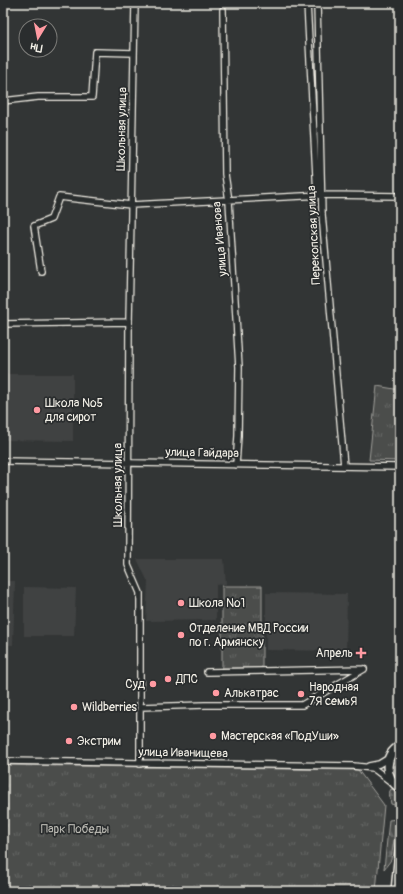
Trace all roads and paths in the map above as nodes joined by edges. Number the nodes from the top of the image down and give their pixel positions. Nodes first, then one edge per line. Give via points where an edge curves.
1 (135, 3) edge
2 (307, 3) edge
3 (317, 3) edge
4 (223, 10) dead end
5 (134, 53) junction
6 (3, 101) edge
7 (320, 195) junction
8 (400, 196) edge
9 (229, 201) junction
10 (131, 204) junction
11 (41, 271) dead end
12 (129, 322) junction
13 (3, 324) edge
14 (3, 461) edge
15 (130, 463) junction
16 (236, 465) junction
17 (344, 466) junction
18 (400, 467) edge
19 (207, 672) dead end
20 (140, 707) junction
21 (399, 746) edge
22 (389, 758) junction
23 (3, 761) edge
24 (140, 764) junction
25 (363, 767) junction
26 (398, 787) edge
27 (400, 841) edge
28 (395, 891) edge

1 - 5 street, Школьная улица
2 - 7 street, Перекопская улица
3 - 7 street, Перекопская улица
4 - 9 street, улица Иванова via 225,174
5 - 6 street via 94,52 92,97 38,97
5 - 10 street, Школьная улица
7 - 8 street
7 - 9 street
7 - 17 street, Перекопская улица
9 - 10 street
9 - 16 street, улица Иванова via 239,367
10 - 11 street via 59,197 51,219 34,226
10 - 12 street, Школьная улица
12 - 13 street
12 - 15 street, Школьная улица
14 - 15 street, улица Гайдара
15 - 16 street, улица Гайдара
15 - 20 street, Школьная улица via 128,565 140,593
16 - 17 street, улица Гайдара
17 - 18 street, улица Гайдара
19 - 20 street via 364,669 302,705
20 - 24 street, Школьная улица
21 - 22 highway
22 - 25 street, улица Иванищева via 379,764
22 - 26 highway via 388,771
23 - 24 street, улица Иванищева
24 - 25 street, улица Иванищева
25 - 26 street, улица Иванищева via 373,768
27 - 28 main road

